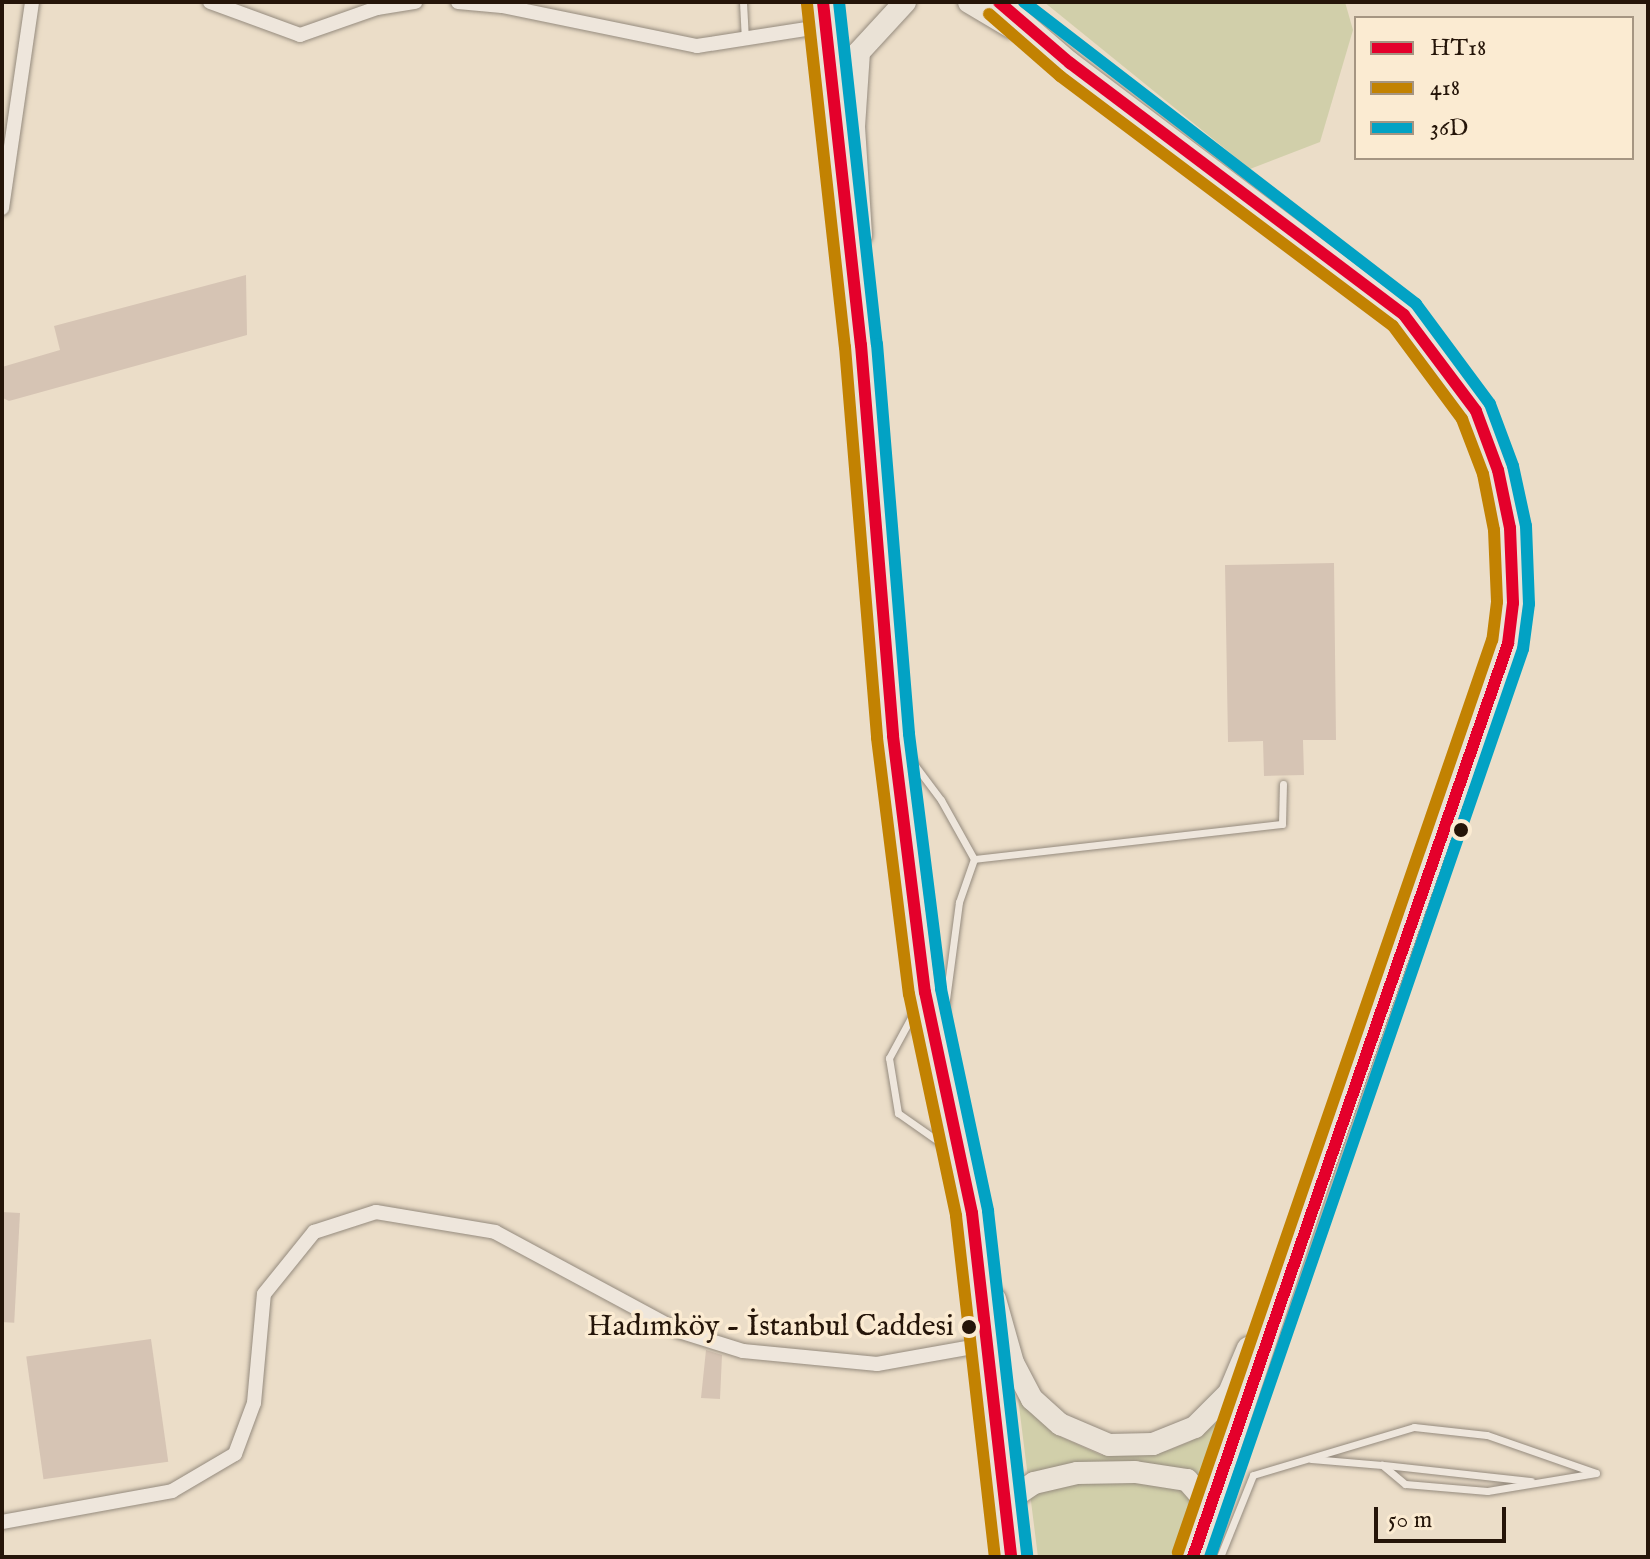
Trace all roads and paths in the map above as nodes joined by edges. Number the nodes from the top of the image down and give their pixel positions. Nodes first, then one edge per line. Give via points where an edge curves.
1 (32, 2) edge
2 (210, 2) edge
3 (416, 2) edge
4 (458, 2) edge
5 (743, 2) edge
6 (823, 2) edge
7 (905, 2) edge
8 (969, 2) edge
9 (999, 2) edge
10 (824, 26) junction
11 (745, 41) junction
12 (1070, 63) junction
13 (2, 208) edge
14 (861, 345) junction
15 (893, 736) junction
16 (1283, 784) dead end
17 (974, 859) junction
18 (925, 992) junction
19 (938, 1060) junction
20 (958, 1155) junction
21 (972, 1213) junction
22 (1284, 1282) junction
23 (989, 1344) junction
24 (1311, 1459) junction
25 (1382, 1465) junction
26 (1541, 1482) junction
27 (1006, 1502) junction
28 (1210, 1506) junction
29 (2, 1522) edge
30 (1011, 1557) edge
31 (1193, 1557) edge
32 (1220, 1557) edge

1 - 13 street
2 - 3 street via 300,35 377,8
4 - 11 street via 502,6 697,46
5 - 11 lane
6 - 10 main road
7 - 14 main road via 859,52 856,74
8 - 12 main road
9 - 12 main road
10 - 11 street
10 - 14 main road
12 - 22 main road via 1404,315 1476,411 1498,470 1510,528 1513,603 1508,644
14 - 15 main road
15 - 17 lane via 941,800
15 - 18 main road
16 - 17 lane via 1282,824
17 - 19 lane via 959,902
18 - 19 main road
18 - 20 lane via 889,1058 898,1113
19 - 20 main road
20 - 21 main road
21 - 22 main road via 1021,1381 1052,1419 1109,1445 1153,1444 1195,1427 1214,1411 1229,1393
21 - 23 main road
22 - 28 main road
23 - 27 main road
23 - 29 street via 877,1364 743,1351 679,1331 495,1232 376,1212 314,1232 264,1294 254,1403 235,1454 172,1491
24 - 25 lane
24 - 26 lane via 1414,1427 1487,1435 1596,1473
24 - 32 lane via 1253,1475
25 - 26 lane
25 - 26 lane via 1405,1484 1487,1491
27 - 28 main road via 1049,1480 1077,1473 1135,1472 1187,1480
27 - 30 main road
28 - 31 main road

